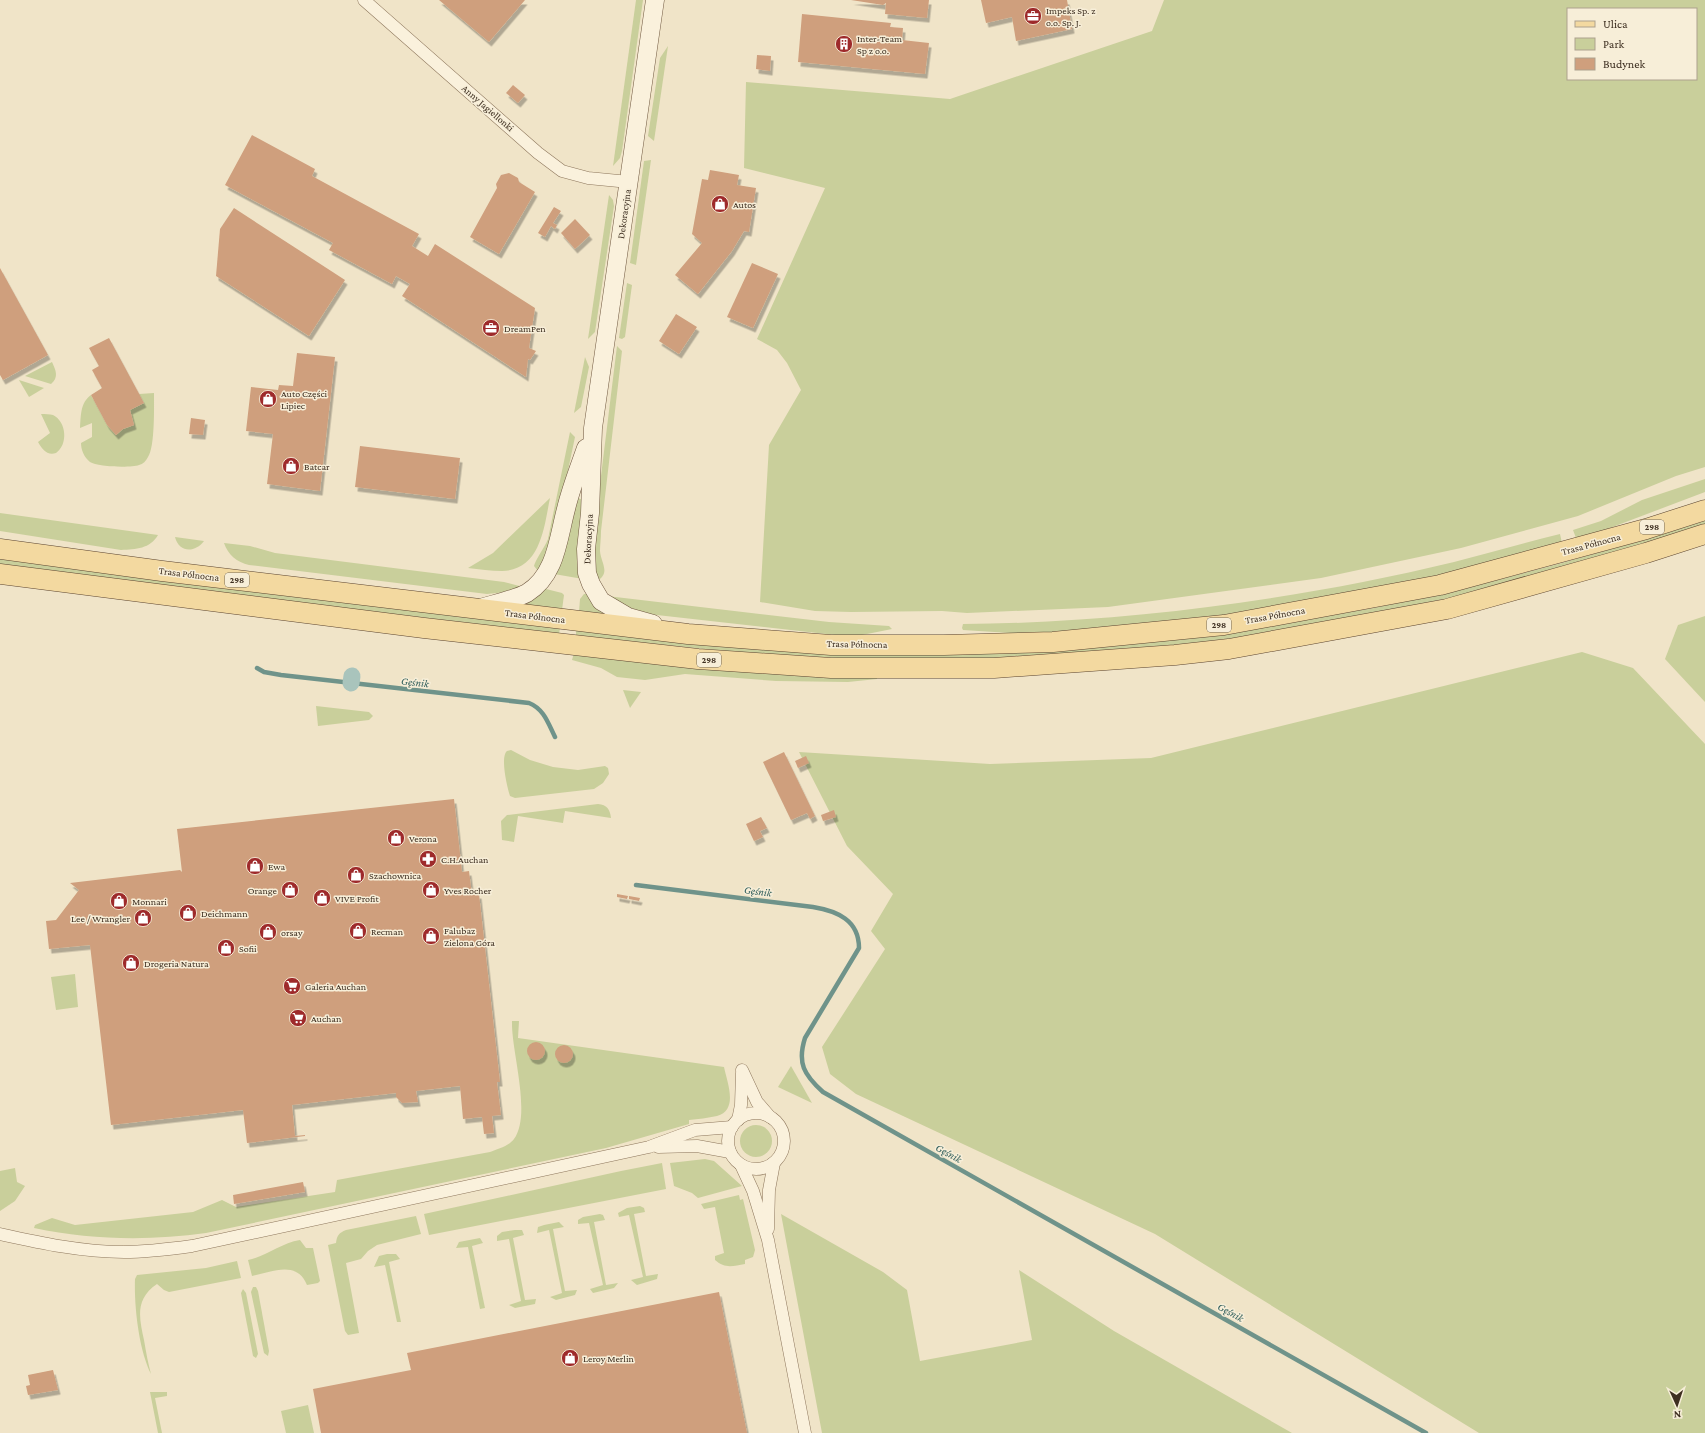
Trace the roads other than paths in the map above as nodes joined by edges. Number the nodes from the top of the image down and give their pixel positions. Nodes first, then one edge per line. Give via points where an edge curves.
1 (364, 0) edge
2 (655, 0) edge
3 (629, 182) junction
4 (593, 428) junction
5 (1705, 510) edge
6 (1705, 534) edge
7 (0, 548) edge
8 (0, 574) edge
9 (475, 609) junction
10 (688, 634) junction
11 (770, 1118) junction
12 (735, 1123) junction
13 (649, 1148) junction
14 (730, 1152) junction
15 (774, 1163) junction
16 (741, 1165) junction
17 (0, 1234) edge
18 (768, 1240) junction
19 (805, 1433) edge

1 - 3 street, Anny Jagiellonki via 562,171 588,178
2 - 3 street, Dekoracyjna
3 - 4 street, Dekoracyjna
4 - 9 street, Dekoracyjna via 566,509 559,545 551,565 540,582 526,593
4 - 10 street, Dekoracyjna via 586,549 590,584 601,601 628,616
5 - 10 main road, Trasa Północna / 298 via 1646,529 1440,585 1224,625 1053,642 944,645 832,645
6 - 8 main road, 298 via 1646,553 1431,612 1229,649 980,668 831,668 698,659 417,627
7 - 9 main road, Trasa Północna / 298 via 155,570
9 - 10 main road, Trasa Północna / 298
11 - 12 street via 754,1113 745,1115
11 - 12 street via 757,1102 742,1070 740,1105
11 - 15 street via 777,1123 784,1139 783,1148
12 - 13 street via 695,1130
12 - 14 street via 728,1135
13 - 14 street via 697,1146
13 - 17 street via 192,1246 131,1252 81,1250
14 - 16 street
15 - 16 street via 758,1169
15 - 18 street via 768,1190
16 - 18 street via 753,1191
18 - 19 street

